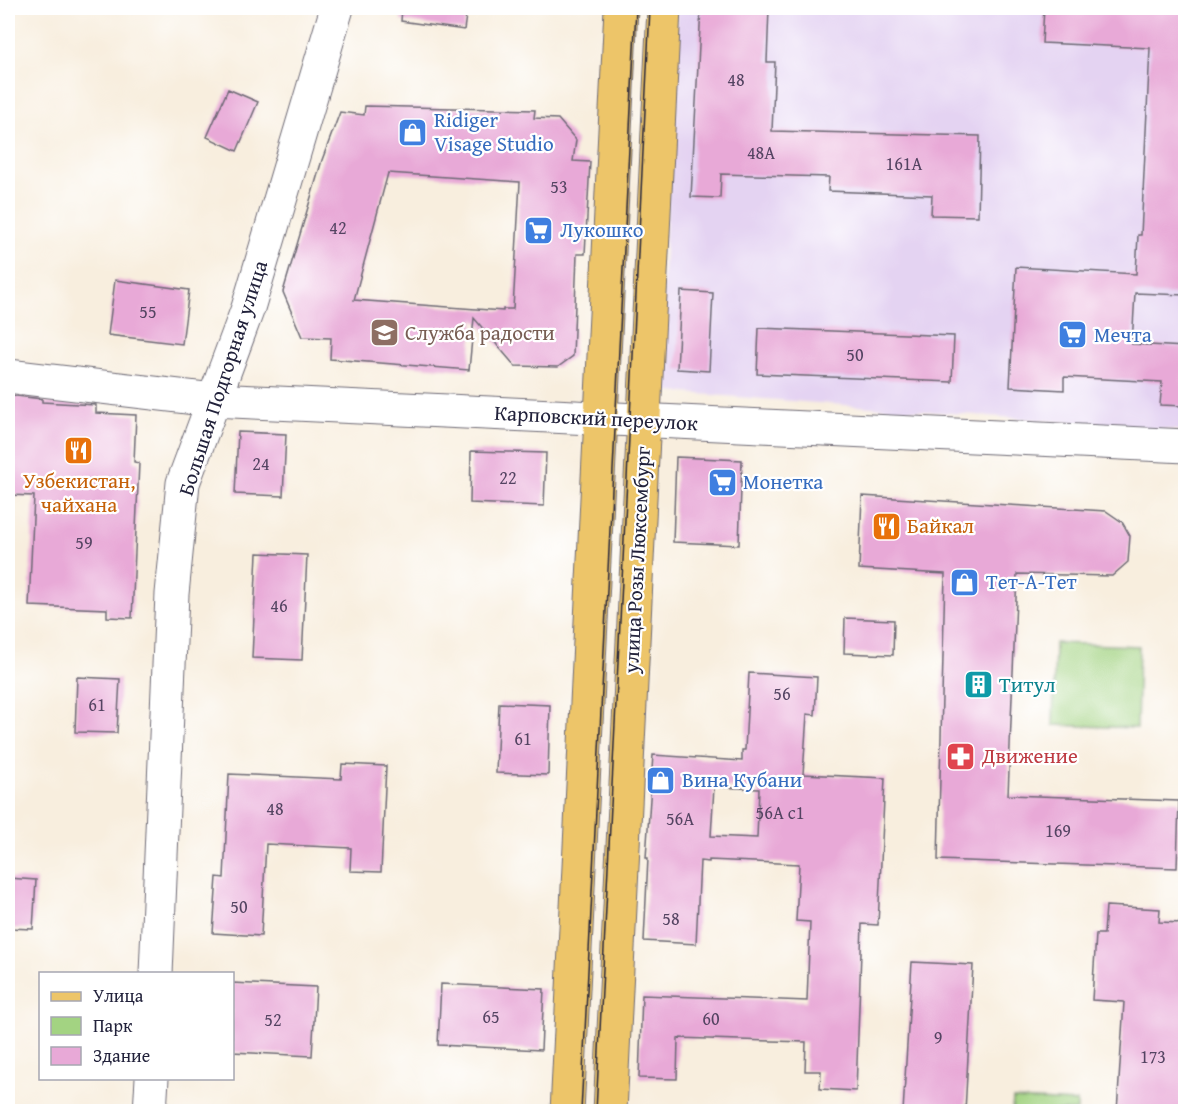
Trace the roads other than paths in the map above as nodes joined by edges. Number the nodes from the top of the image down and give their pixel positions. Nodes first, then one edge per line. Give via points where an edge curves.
1 (337, 8) edge
2 (621, 8) edge
3 (664, 8) edge
4 (8, 376) edge
5 (213, 400) junction
6 (602, 418) junction
7 (644, 420) junction
8 (1185, 446) edge
9 (156, 972) edge
10 (152, 1080) edge
11 (150, 1112) edge
12 (567, 1112) edge
13 (610, 1112) edge

1 - 5 street, Большая Подгорная улица via 248,308
2 - 6 main road, улица Розы Люксембург
3 - 7 main road, улица Розы Люксембург
4 - 5 street, Карповский переулок
5 - 6 street, Карповский переулок
5 - 9 street, Большая Подгорная улица via 183,483 172,594
6 - 7 street, Карповский переулок
6 - 12 main road, улица Розы Люксембург
7 - 8 street, Карповский переулок
7 - 13 main road, улица Розы Люксембург
10 - 11 street

